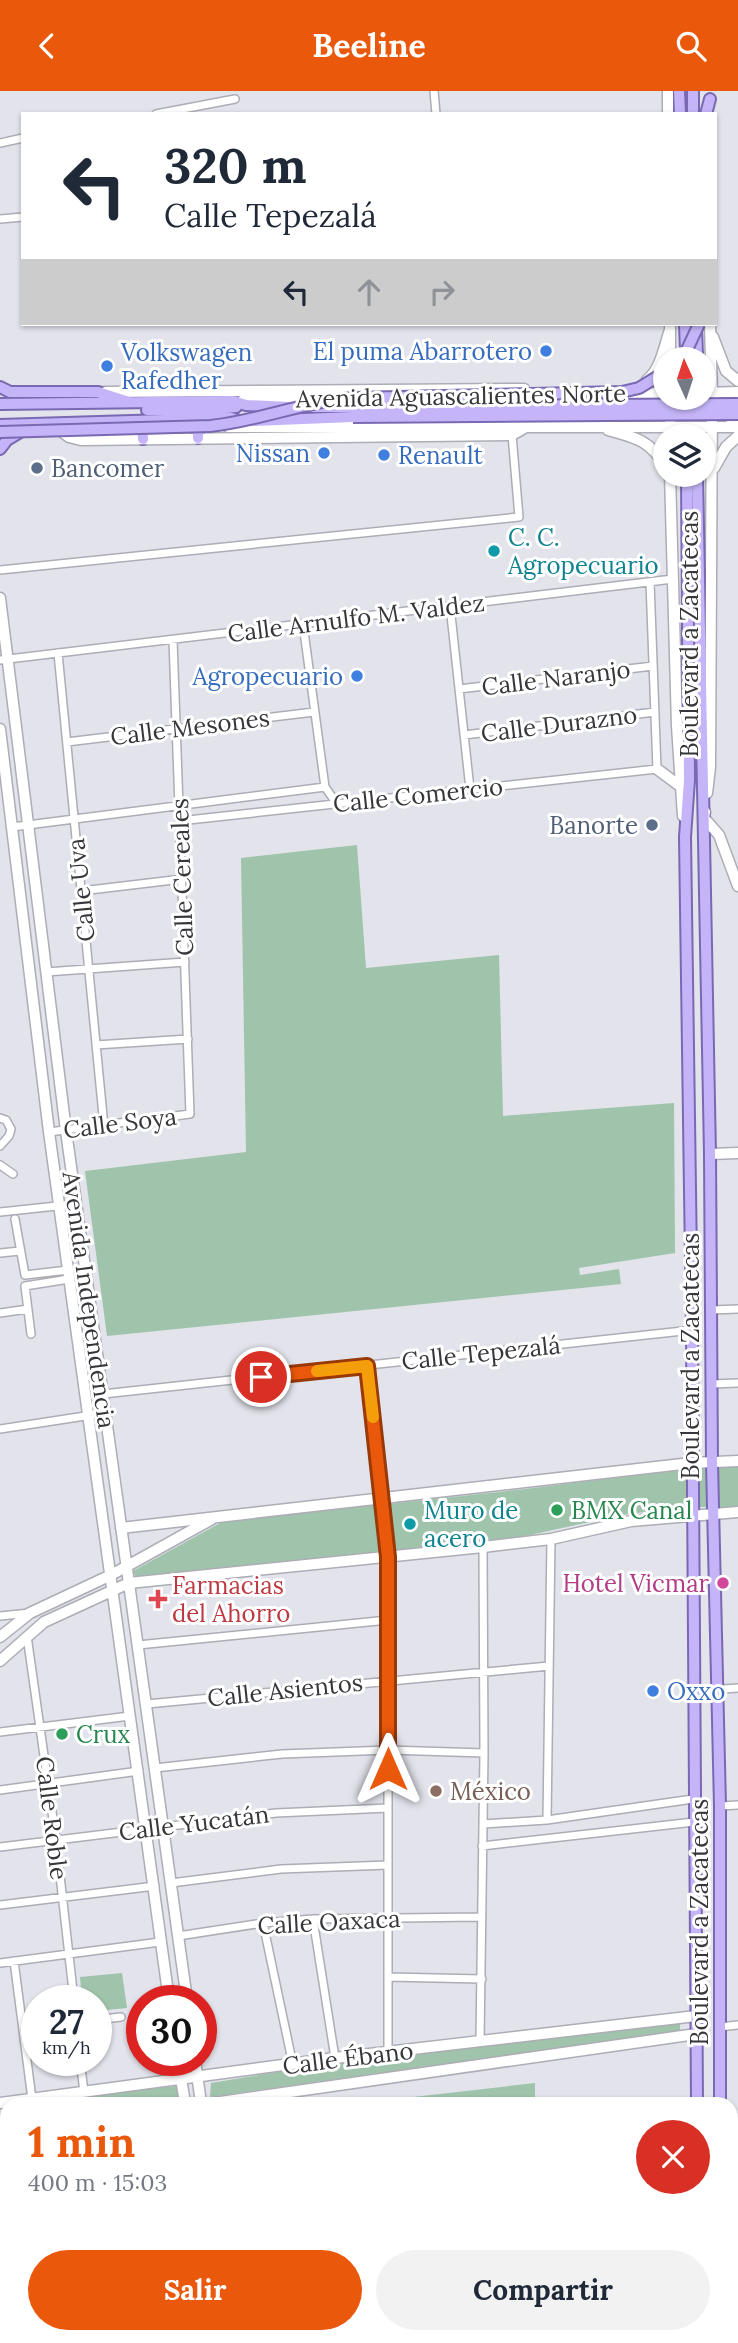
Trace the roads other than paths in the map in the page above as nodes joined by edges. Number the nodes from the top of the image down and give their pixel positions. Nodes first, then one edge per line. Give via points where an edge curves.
1 (434, 91) edge
2 (668, 91) edge
3 (679, 91) edge
4 (693, 91) edge
5 (235, 99) dead end
6 (167, 112) edge
7 (436, 112) edge
8 (668, 112) edge
9 (680, 112) edge
10 (693, 112) edge
11 (21, 138) edge
12 (0, 143) edge
13 (21, 217) edge
14 (0, 219) edge
15 (685, 326) edge
16 (697, 326) edge
17 (697, 326) edge
18 (710, 326) edge
19 (711, 326) edge
20 (670, 327) edge
21 (670, 347) edge
22 (686, 347) edge
23 (688, 347) edge
24 (690, 347) edge
25 (711, 347) edge
26 (653, 379) edge
27 (738, 381) edge
28 (0, 387) edge
29 (98, 392) junction
30 (653, 393) edge
31 (716, 393) edge
32 (738, 393) edge
33 (620, 394) junction
34 (559, 395) junction
35 (131, 403) junction
36 (738, 404) edge
37 (0, 407) edge
38 (237, 413) junction
39 (738, 414) edge
40 (527, 426) junction
41 (738, 426) edge
42 (593, 427) junction
43 (716, 427) edge
44 (0, 428) edge
45 (38, 428) junction
46 (653, 430) edge
47 (372, 431) junction
48 (289, 432) junction
49 (198, 433) junction
50 (512, 435) junction
51 (738, 436) edge
52 (0, 449) edge
53 (653, 451) edge
54 (716, 465) edge
55 (670, 487) edge
56 (687, 487) edge
57 (698, 487) edge
58 (712, 487) edge
59 (0, 570) edge
60 (673, 579) junction
61 (652, 582) junction
62 (0, 598) edge
63 (450, 606) junction
64 (303, 624) junction
65 (173, 639) junction
66 (58, 653) junction
67 (4, 660) edge
68 (653, 666) junction
69 (459, 689) junction
70 (314, 712) junction
71 (654, 712) junction
72 (0, 729) edge
73 (176, 729) junction
74 (464, 735) junction
75 (67, 742) junction
76 (657, 769) junction
77 (680, 786) junction
78 (325, 787) junction
79 (470, 789) junction
80 (337, 804) junction
81 (179, 806) junction
82 (704, 818) junction
83 (74, 819) junction
84 (180, 821) junction
85 (29, 825) junction
86 (12, 827) junction
87 (685, 837) junction
88 (182, 879) junction
89 (738, 886) edge
90 (81, 891) junction
91 (185, 962) junction
92 (89, 969) junction
93 (46, 972) junction
94 (188, 1039) junction
95 (96, 1045) junction
96 (190, 1114) joint
97 (0, 1118) edge
98 (104, 1126) junction
99 (66, 1131) junction
100 (690, 1131) junction
101 (49, 1132) junction
102 (0, 1146) edge
103 (738, 1153) edge
104 (710, 1154) junction
105 (0, 1165) edge
106 (13, 1174) dead end
107 (76, 1204) junction
108 (59, 1206) junction
109 (0, 1212) edge
110 (15, 1219) dead end
111 (20, 1251) junction
112 (0, 1253) edge
113 (69, 1275) junction
114 (28, 1309) junction
115 (738, 1309) edge
116 (711, 1310) junction
117 (0, 1313) edge
118 (692, 1330) junction
119 (32, 1334) dead end
120 (367, 1366) junction
121 (738, 1383) edge
122 (712, 1384) junction
123 (103, 1394) junction
124 (105, 1413) junction
125 (88, 1416) junction
126 (0, 1429) edge
127 (738, 1461) edge
128 (691, 1463) junction
129 (712, 1463) junction
130 (383, 1497) junction
131 (738, 1512) edge
132 (713, 1514) junction
133 (692, 1515) junction
134 (219, 1516) junction
135 (121, 1528) junction
136 (551, 1539) junction
137 (483, 1548) junction
138 (388, 1557) junction
139 (126, 1567) junction
140 (111, 1575) junction
141 (129, 1584) junction
142 (113, 1591) junction
143 (30, 1613) junction
144 (0, 1616) edge
145 (388, 1621) junction
146 (27, 1636) junction
147 (0, 1637) edge
148 (138, 1645) junction
149 (0, 1661) edge
150 (549, 1666) junction
151 (483, 1672) junction
152 (388, 1680) junction
153 (738, 1688) edge
154 (717, 1690) junction
155 (694, 1691) junction
156 (147, 1704) junction
157 (130, 1716) junction
158 (41, 1728) junction
159 (0, 1732) edge
160 (388, 1750) junction
161 (484, 1753) junction
162 (155, 1768) junction
163 (139, 1771) junction
164 (48, 1783) junction
165 (0, 1790) edge
166 (693, 1799) junction
167 (738, 1805) edge
168 (720, 1806) junction
169 (388, 1808) junction
170 (547, 1820) junction
171 (694, 1822) junction
172 (483, 1824) junction
173 (163, 1828) junction
174 (147, 1830) junction
175 (56, 1840) junction
176 (482, 1846) junction
177 (0, 1847) edge
178 (388, 1865) junction
179 (171, 1883) junction
180 (155, 1885) junction
181 (62, 1897) junction
182 (0, 1905) edge
183 (481, 1917) junction
184 (388, 1918) junction
185 (313, 1919) junction
186 (263, 1923) junction
187 (178, 1936) junction
188 (160, 1941) junction
189 (68, 1954) junction
190 (14, 1961) junction
191 (0, 1963) edge
192 (388, 1977) junction
193 (482, 1979) junction
194 (72, 1985) edge
195 (167, 1985) edge
196 (185, 1985) edge
197 (695, 2016) junction
198 (121, 2017) dead end
199 (112, 2018) edge
200 (738, 2025) edge
201 (719, 2027) junction
202 (696, 2034) junction
203 (480, 2041) junction
204 (388, 2052) junction
205 (335, 2059) junction
206 (293, 2065) junction
207 (82, 2076) edge
208 (181, 2076) edge
209 (197, 2077) junction
210 (181, 2079) junction
211 (84, 2092) junction
212 (32, 2097) edge
213 (47, 2097) edge
214 (184, 2097) edge
215 (200, 2097) edge
216 (255, 2097) edge
217 (697, 2097) edge
218 (720, 2097) edge

1 - 7 street
2 - 8 main road
3 - 9 main road
4 - 10 main road
5 - 6 street
11 - 12 street
13 - 14 street
15 - 22 main road
16 - 23 main road, bridge
17 - 24 main road
18 - 25 main road, Boulevard a Zacatecas
19 - 27 main road via 726,371
20 - 21 main road
20 - 33 main road via 653,375
26 - 44 main road, bridge via 622,393 354,398 222,425
28 - 29 main road via 10,392
29 - 34 main road via 532,389
29 - 35 main road
30 - 33 main road, Avenida Aguascalientes Norte
31 - 32 main road
32 - 41 main road via 727,410
33 - 34 main road, Avenida Aguascalientes Norte
34 - 38 main road, Avenida Aguascalientes Norte via 341,397
35 - 37 main road, Avenida Aguascalientes Norte
35 - 38 main road, Avenida Aguascalientes Norte
36 - 38 main road, Avenida Aguascalientes Norte, bridge
37 - 38 main road
38 - 39 main road, Avenida Aguascalientes Norte, bridge via 354,417
38 - 44 main road
38 - 48 main road, Avenida Aguascalientes Norte
38 - 49 main road, Avenida Aguascalientes Norte
40 - 42 main road, Avenida Aguascalientes Norte
40 - 47 main road, Avenida Aguascalientes Norte
40 - 50 main road
41 - 43 main road, Avenida Aguascalientes Norte
42 - 46 main road, Avenida Aguascalientes Norte
42 - 53 main road via 636,437
44 - 45 main road, Avenida Aguascalientes Norte
45 - 49 main road, Avenida Aguascalientes Norte
45 - 52 main road via 14,435
47 - 48 main road
47 - 50 main road
48 - 49 main road
50 - 59 street via 519,517
51 - 54 main road
55 - 60 main road, Boulevard a Zacatecas
56 - 87 main road, Boulevard a Zacatecas via 689,781
57 - 82 main road, Boulevard a Zacatecas
58 - 82 main road, Boulevard a Zacatecas via 710,767
60 - 61 street, Calle Arnulfo M. Valdez
60 - 77 main road, Boulevard a Zacatecas
61 - 63 street, Calle Arnulfo M. Valdez
61 - 68 street
62 - 67 main road, Avenida Independencia
63 - 64 street, Calle Arnulfo M. Valdez
63 - 69 street
64 - 65 street, Calle Arnulfo M. Valdez
64 - 70 street
65 - 66 street, Calle Arnulfo M. Valdez
65 - 73 street, Calle Cereales
66 - 67 street, Calle Arnulfo M. Valdez
66 - 75 street, Calle Uva
67 - 85 main road, Avenida Independencia
68 - 69 street, Calle Naranjo
68 - 71 street
69 - 74 street
70 - 73 street, Calle Mesones
70 - 78 street
71 - 74 street, Calle Durazno
71 - 76 street
72 - 86 main road, Avenida Independencia
73 - 75 street, Calle Mesones
73 - 81 street, Calle Cereales
74 - 79 street
75 - 83 street, Calle Uva
76 - 77 main road
76 - 79 street, Calle Comercio
77 - 87 main road, Boulevard a Zacatecas
78 - 80 street
78 - 81 street, Calle Comercio
79 - 80 street, Calle Comercio
80 - 84 street, Calle Comercio
81 - 83 street, Calle Comercio
81 - 84 street, Calle Cereales
82 - 89 main road via 719,835
82 - 104 main road, Boulevard a Zacatecas
83 - 85 street, Calle Comercio
83 - 90 street, Calle Uva
84 - 88 street, Calle Cereales
85 - 86 street, Calle Comercio
85 - 93 main road, Avenida Independencia
86 - 101 main road, Avenida Independencia
87 - 100 main road, Boulevard a Zacatecas
88 - 90 street
88 - 91 street, Calle Cereales
90 - 92 street, Calle Uva
91 - 92 street
91 - 94 street, Calle Cereales
92 - 93 street
92 - 95 street, Calle Uva
93 - 99 main road, Avenida Independencia
94 - 95 street
94 - 96 street, Calle Cereales
95 - 98 street, Calle Uva
96 - 98 street, Calle Soya
97 - 102 street via 11,1129
98 - 99 street, Calle Soya
99 - 101 street, Calle Soya
99 - 107 main road, Avenida Independencia
100 - 104 main road via 697,1145
100 - 118 main road, Boulevard a Zacatecas
101 - 108 main road, Avenida Independencia
103 - 104 main road
104 - 116 main road, Boulevard a Zacatecas
105 - 106 street
107 - 108 street
107 - 123 main road, Avenida Independencia
108 - 109 street
108 - 113 main road, Avenida Independencia
110 - 111 street
111 - 112 street
111 - 113 street via 25,1275
113 - 114 street via 28,1284 24,1290
113 - 125 main road, Avenida Independencia
114 - 117 street
114 - 119 street
115 - 116 street
116 - 122 main road, Boulevard a Zacatecas
118 - 120 street, Calle Tepezalá
118 - 128 main road, Boulevard a Zacatecas
120 - 123 street, Calle Tepezalá
120 - 130 street
121 - 122 street
122 - 129 main road, Boulevard a Zacatecas
123 - 124 main road, Avenida Independencia
124 - 125 street
124 - 135 main road, Avenida Independencia
125 - 126 street
125 - 140 main road, Avenida Independencia
127 - 129 main road
128 - 129 main road
128 - 130 main road
128 - 133 main road, Boulevard a Zacatecas
129 - 132 main road, Boulevard a Zacatecas
130 - 134 main road
130 - 138 street
131 - 132 main road
132 - 133 main road
132 - 154 main road, Boulevard a Zacatecas
133 - 136 main road via 631,1521
133 - 155 main road, Boulevard a Zacatecas
134 - 135 main road
134 - 139 main road
135 - 139 main road, Avenida Independencia
136 - 137 main road
136 - 150 street
137 - 138 main road
137 - 151 street
138 - 141 main road
138 - 145 street
139 - 140 main road
139 - 141 main road, Avenida Independencia
140 - 142 main road, Avenida Independencia
140 - 143 main road
141 - 142 main road
141 - 148 main road, Avenida Independencia
142 - 146 main road via 44,1622
142 - 157 main road, Avenida Independencia
143 - 144 street
143 - 147 main road
145 - 148 street
145 - 152 street
146 - 149 main road
146 - 158 street, Calle Roble
148 - 156 main road, Avenida Independencia
150 - 151 street, Calle Asientos
150 - 170 street
151 - 152 street, Calle Asientos
151 - 161 street
152 - 156 street, Calle Asientos
152 - 160 street
153 - 154 street
154 - 155 street
154 - 168 main road, Boulevard a Zacatecas
155 - 166 main road, Boulevard a Zacatecas
156 - 162 main road, Avenida Independencia
157 - 158 street
157 - 163 main road, Avenida Independencia
158 - 159 street
158 - 164 street, Calle Roble
160 - 161 street
160 - 162 street via 282,1754
160 - 169 street
161 - 172 street
162 - 173 main road, Avenida Independencia
163 - 164 street
163 - 174 main road, Avenida Independencia
164 - 165 street
164 - 175 street, Calle Roble
166 - 170 street
166 - 171 main road, Boulevard a Zacatecas
167 - 168 street
168 - 201 main road, Boulevard a Zacatecas
169 - 173 street, Calle Yucatán via 276,1813
169 - 178 street
170 - 172 street
171 - 176 street
171 - 197 main road, Boulevard a Zacatecas
172 - 176 street
173 - 174 street, Calle Yucatán
173 - 179 main road, Avenida Independencia
174 - 175 street, Calle Yucatán
174 - 180 main road, Avenida Independencia
175 - 177 street, Calle Yucatán
175 - 181 street, Calle Roble
176 - 183 street
178 - 179 street via 281,1869
178 - 184 street
179 - 187 main road, Avenida Independencia
180 - 181 street
180 - 188 main road, Avenida Independencia
181 - 182 street
181 - 189 street, Calle Roble
183 - 184 street, Calle Oaxaca
183 - 193 street
184 - 185 street, Calle Oaxaca
184 - 192 street
185 - 186 street, Calle Oaxaca
185 - 205 street
186 - 187 street, Calle Oaxaca
186 - 206 street
187 - 196 main road, Avenida Independencia
188 - 189 street
188 - 195 main road, Avenida Independencia
189 - 190 street
189 - 194 street, Calle Roble
190 - 191 street
190 - 212 street
192 - 193 street
192 - 204 street
193 - 203 street
197 - 202 main road, Boulevard a Zacatecas
197 - 203 main road, Calle Ébano
198 - 199 street
200 - 201 street
201 - 218 main road, Boulevard a Zacatecas
202 - 216 main road, Calle Ébano
202 - 217 main road, Boulevard a Zacatecas
203 - 204 main road, Calle Ébano
204 - 205 main road, Calle Ébano
205 - 206 main road, Calle Ébano
206 - 209 main road, Calle Ébano
207 - 211 street
208 - 210 main road
209 - 210 main road, Calle Ébano
209 - 215 main road
210 - 211 main road, Calle Ébano
210 - 214 main road
211 - 213 main road, Calle Ébano

